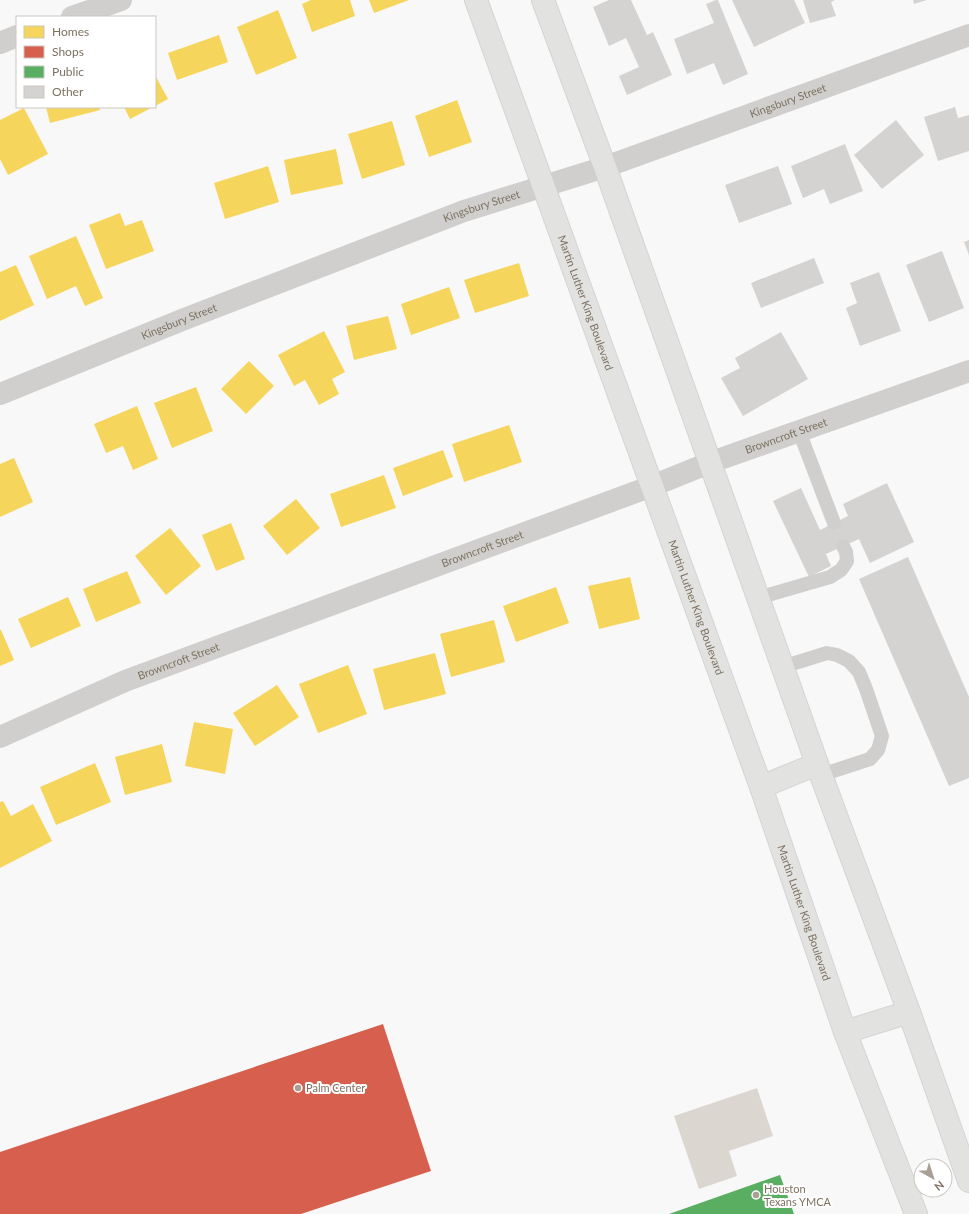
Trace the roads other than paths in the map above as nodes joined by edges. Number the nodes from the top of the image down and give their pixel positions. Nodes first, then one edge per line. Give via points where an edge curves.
1 (121, 0) edge
2 (476, 0) edge
3 (543, 0) edge
4 (75, 16) edge
5 (969, 35) edge
6 (16, 36) edge
7 (0, 43) edge
8 (605, 168) junction
9 (542, 186) junction
10 (969, 371) edge
11 (0, 394) edge
12 (799, 431) junction
13 (709, 463) junction
14 (652, 486) junction
15 (834, 523) dead end
16 (843, 546) dead end
17 (758, 598) junction
18 (782, 667) junction
19 (0, 737) edge
20 (819, 770) junction
21 (760, 787) junction
22 (909, 1012) junction
23 (845, 1032) junction
24 (969, 1181) edge
25 (916, 1214) edge

1 - 4 street
2 - 9 main road, Martin Luther King Boulevard
3 - 8 main road
5 - 8 street, Kingsbury Street
6 - 7 street
8 - 9 street, Kingsbury Street
8 - 13 main road
9 - 11 street, Kingsbury Street via 456,214 182,320
9 - 14 main road, Martin Luther King Boulevard
10 - 12 street, Browncroft Street
12 - 13 street, Browncroft Street
12 - 15 lane
13 - 14 street, Browncroft Street
13 - 17 main road
14 - 19 street, Browncroft Street via 125,681
14 - 21 main road, Martin Luther King Boulevard
16 - 17 lane via 847,561 841,570 830,577
17 - 18 main road
18 - 20 main road
18 - 20 lane via 827,653 837,655 849,661 859,672 868,696 882,736 878,750 870,759
20 - 21 main road
20 - 22 main road
21 - 23 main road, Martin Luther King Boulevard
22 - 23 main road
22 - 24 main road
23 - 25 main road, Martin Luther King Boulevard

